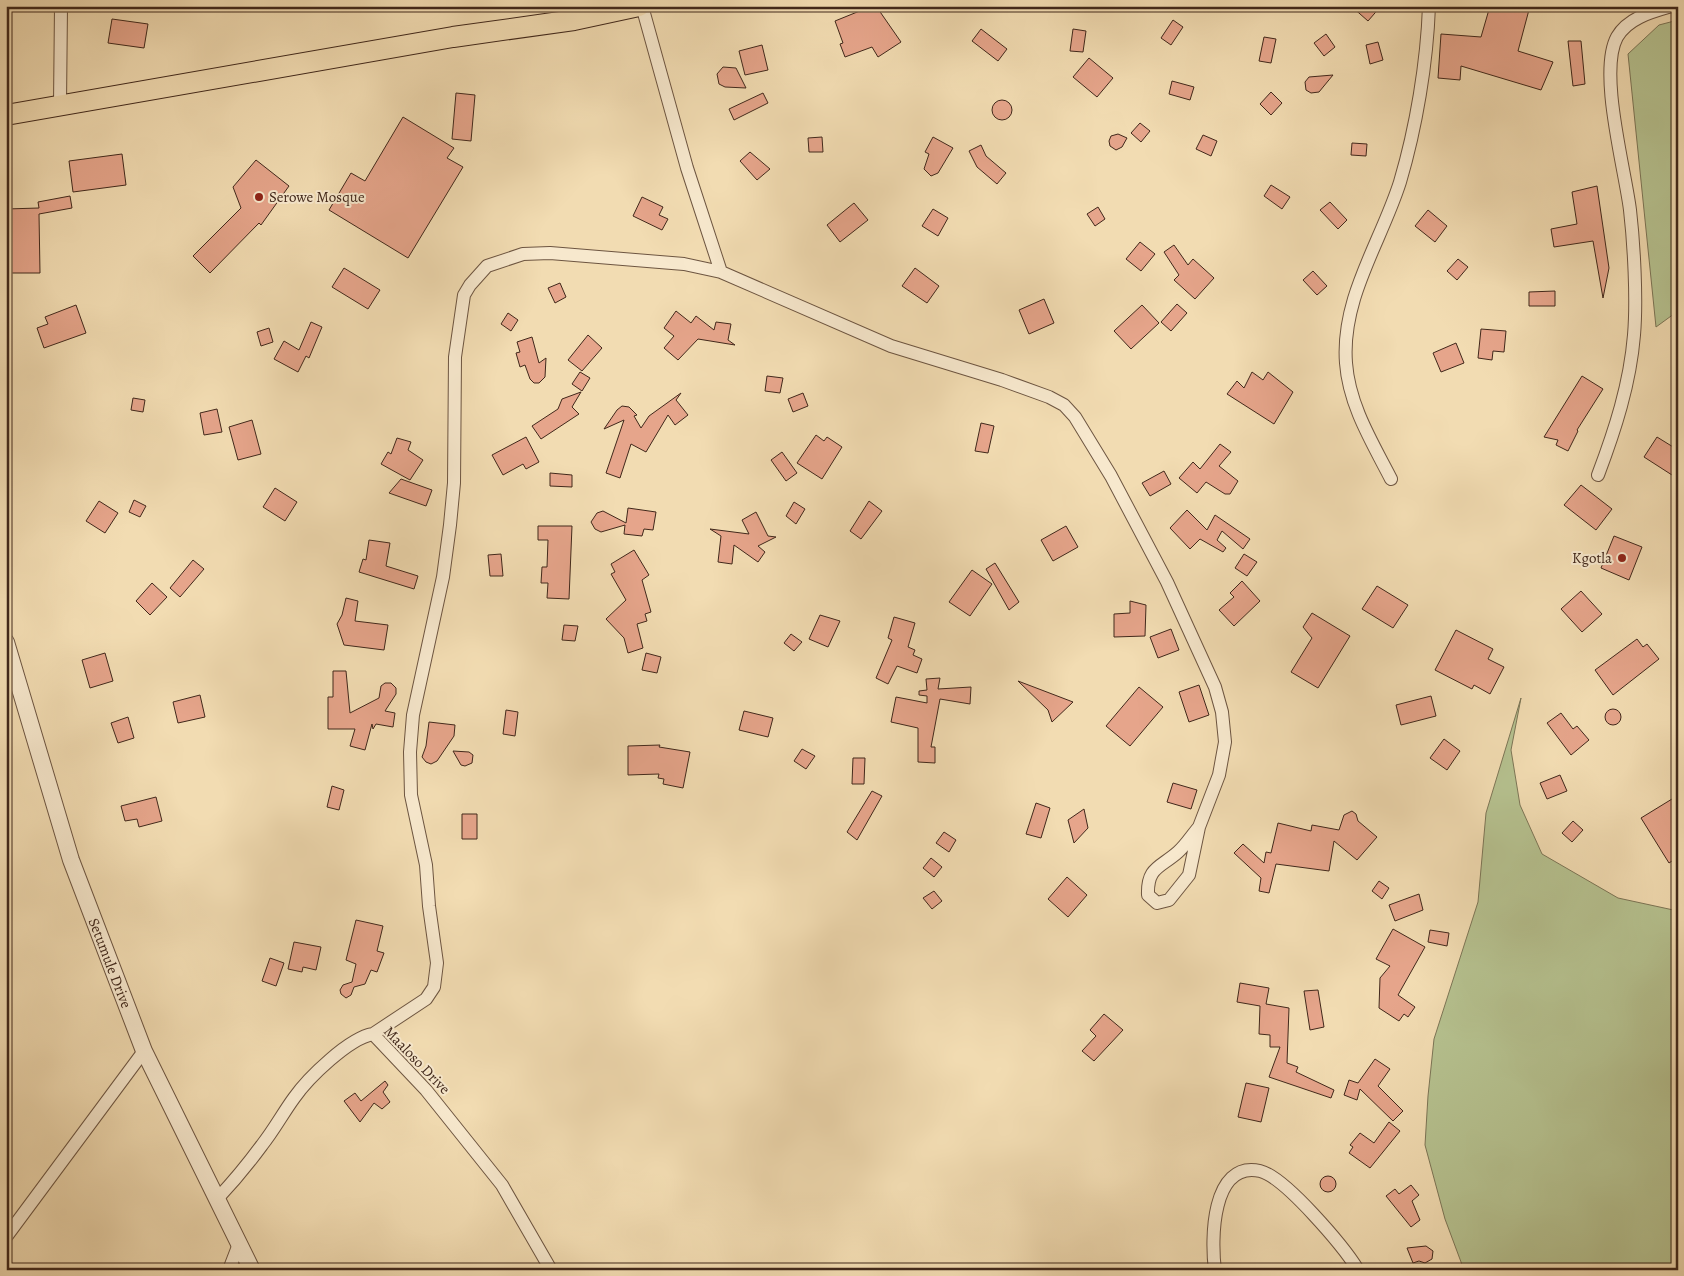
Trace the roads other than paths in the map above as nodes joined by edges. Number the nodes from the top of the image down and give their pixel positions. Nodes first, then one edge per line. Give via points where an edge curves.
1 (61, 6) edge
2 (640, 6) edge
3 (1429, 6) edge
4 (1672, 6) edge
5 (60, 104) junction
6 (6, 115) edge
7 (721, 272) junction
8 (1598, 475) dead end
9 (1391, 479) dead end
10 (6, 642) edge
11 (1199, 827) junction
12 (373, 1034) junction
13 (144, 1051) junction
14 (218, 1198) junction
15 (6, 1237) edge
16 (240, 1244) junction
17 (228, 1270) edge
18 (252, 1270) edge
19 (550, 1270) edge
20 (1215, 1270) edge
21 (1358, 1270) edge

1 - 5 street
2 - 5 main road via 574,20 454,37
2 - 7 street
3 - 9 street via 1415,116 1399,183 1362,272 1348,328 1346,363 1357,412
4 - 8 street via 1632,20 1617,38 1611,62 1613,114 1630,210 1634,335 1621,413
5 - 6 main road
7 - 11 street via 891,346 1049,397 1076,417 1163,574 1215,687 1225,742 1219,775
7 - 12 street via 684,264 550,253 523,254 487,266 464,295 455,357 454,483 450,525 443,577 413,715 410,752 411,795 426,865 437,963 434,987 426,999
10 - 13 street, Setumule Drive via 71,860
11 - 11 street via 1178,852 1159,865 1147,880 1148,895 1157,903 1169,900 1189,875
12 - 14 street, Maaloso Drive via 362,1036 335,1056 295,1096 258,1151
12 - 19 street, Maaloso Drive via 426,1090 502,1184
13 - 14 street, Setumule Drive
13 - 15 street
14 - 16 street, Setumule Drive
16 - 17 street
16 - 18 street, Setumule Drive
20 - 21 street via 1212,1245 1217,1205 1227,1184 1243,1171 1260,1171 1278,1181 1328,1230

